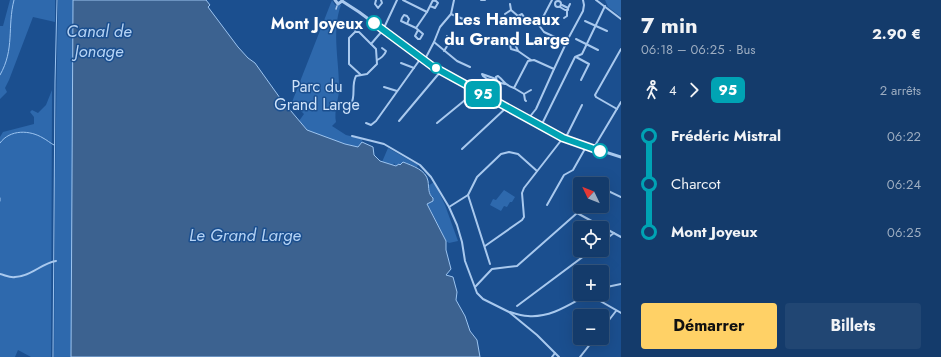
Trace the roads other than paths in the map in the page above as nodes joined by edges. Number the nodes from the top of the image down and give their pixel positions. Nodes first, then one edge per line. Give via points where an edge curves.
1 (335, 0) edge
2 (376, 0) edge
3 (381, 0) edge
4 (396, 0) edge
5 (403, 0) edge
6 (454, 0) edge
7 (482, 0) edge
8 (485, 0) edge
9 (551, 0) edge
10 (582, 0) edge
11 (596, 0) edge
12 (602, 0) edge
13 (342, 1) edge
14 (556, 3) junction
15 (601, 3) junction
16 (510, 4) dead end
17 (570, 4) dead end
18 (337, 6) dead end
19 (430, 6) junction
20 (561, 6) junction
21 (605, 6) junction
22 (336, 9) dead end
23 (567, 9) junction
24 (511, 10) junction
25 (427, 12) junction
26 (451, 14) junction
27 (505, 14) dead end
28 (518, 16) junction
29 (564, 18) dead end
30 (621, 19) edge
31 (463, 20) dead end
32 (526, 20) junction
33 (585, 21) dead end
34 (346, 22) dead end
35 (407, 24) dead end
36 (538, 24) junction
37 (596, 26) junction
38 (417, 29) junction
39 (383, 30) junction
40 (607, 31) dead end
41 (356, 32) junction
42 (447, 36) dead end
43 (576, 39) dead end
44 (434, 42) junction
45 (454, 42) dead end
46 (496, 42) dead end
47 (561, 42) dead end
48 (449, 43) junction
49 (371, 44) junction
50 (586, 44) junction
51 (510, 45) junction
52 (382, 48) dead end
53 (598, 50) dead end
54 (621, 50) edge
55 (444, 51) junction
56 (518, 51) junction
57 (575, 57) junction
58 (423, 59) junction
59 (376, 60) junction
60 (531, 60) junction
61 (400, 63) dead end
62 (470, 67) dead end
63 (414, 68) junction
64 (554, 69) junction
65 (441, 71) junction
66 (361, 75) junction
67 (496, 80) junction
68 (581, 80) dead end
69 (505, 84) junction
70 (384, 87) dead end
71 (514, 88) junction
72 (477, 90) junction
73 (531, 90) dead end
74 (397, 91) junction
75 (524, 94) junction
76 (526, 101) dead end
77 (621, 102) edge
78 (351, 104) dead end
79 (582, 105) dead end
80 (507, 107) junction
81 (617, 109) junction
82 (528, 119) junction
83 (399, 121) dead end
84 (366, 123) dead end
85 (437, 123) dead end
86 (541, 126) junction
87 (352, 136) dead end
88 (564, 138) junction
89 (586, 147) junction
90 (462, 149) dead end
91 (593, 149) junction
92 (621, 157) edge
93 (537, 171) junction
94 (609, 192) edge
95 (468, 195) junction
96 (621, 197) edge
97 (547, 205) dead end
98 (449, 207) junction
99 (578, 213) joint
100 (614, 233) junction
101 (609, 237) edge
102 (621, 237) edge
103 (485, 246) junction
104 (583, 257) edge
105 (56, 261) dead end
106 (490, 264) dead end
107 (0, 274) edge
108 (621, 284) edge
109 (475, 287) junction
110 (609, 287) edge
111 (576, 301) edge
112 (600, 301) edge
113 (517, 306) dead end
114 (616, 311) junction
115 (509, 312) junction
116 (621, 313) edge
117 (609, 320) edge
118 (589, 345) edge
119 (555, 353) junction
120 (552, 357) edge
121 (559, 357) edge
122 (580, 357) edge

1 - 13 street via 338,4
2 - 3 street via 378,8
4 - 39 street
5 - 25 street
6 - 26 street
7 - 8 street
9 - 14 street
9 - 36 street via 542,21
10 - 64 street via 583,11
11 - 15 street
12 - 15 street
13 - 39 street
14 - 20 street via 559,1
14 - 20 street via 556,7
15 - 21 street
16 - 24 street
17 - 23 street
18 - 22 street
19 - 19 street via 433,0 438,3 435,8
19 - 25 street
20 - 23 street
21 - 30 street
21 - 37 street
23 - 29 street via 567,16
24 - 27 street
24 - 28 street
25 - 38 street
26 - 31 street
26 - 44 street via 440,27
28 - 32 street
28 - 32 street via 522,14
32 - 36 street
33 - 37 street
34 - 41 street
35 - 38 street
36 - 47 street via 544,32
37 - 40 street
37 - 50 street
38 - 38 street via 423,34 420,39 415,36
39 - 49 street
39 - 58 street
41 - 49 street
41 - 66 street via 349,38 350,64
42 - 48 street
43 - 50 street
44 - 55 street
44 - 58 street
45 - 48 street
46 - 51 street via 505,41
48 - 55 street
49 - 59 street via 376,49
50 - 53 street
50 - 57 street via 582,54
51 - 56 street via 511,49
51 - 56 street via 515,44
52 - 59 street via 386,53
54 - 81 street via 595,95
55 - 62 street
56 - 60 street
57 - 68 street via 589,64
57 - 86 street
58 - 63 street
58 - 65 street
59 - 66 street via 377,64 367,74
60 - 64 street
60 - 71 street via 528,61
61 - 63 street
63 - 74 street
64 - 82 street via 536,109
65 - 72 street
65 - 83 street
66 - 78 street via 356,76 354,80
67 - 67 street via 482,74 487,79
67 - 69 street
67 - 69 street via 496,77 500,77
69 - 71 street
70 - 74 street
71 - 75 street
72 - 80 street
72 - 85 street
73 - 75 street
74 - 84 street via 376,121 371,125
75 - 76 street
77 - 81 street
79 - 88 street
80 - 82 street
80 - 90 street
81 - 91 street
82 - 86 street
86 - 88 street
87 - 98 street via 384,144 420,165 431,176
88 - 89 street
88 - 93 street
89 - 91 street
89 - 97 street via 573,170 564,175
91 - 92 street
93 - 95 street via 518,154 501,154 477,177
93 - 103 street via 522,193 522,220
94 - 96 street
95 - 98 street
95 - 103 street
98 - 109 street via 460,234 465,261
99 - 100 street
99 - 109 street via 517,266 492,269
100 - 101 street
100 - 102 street
103 - 106 street
104 - 113 street
105 - 107 street via 24,276
108 - 110 street
109 - 115 street via 483,299
111 - 115 street via 558,311 544,314 529,316
112 - 114 street
114 - 116 street
114 - 117 street
115 - 119 street
118 - 122 street
119 - 120 street
119 - 121 street

